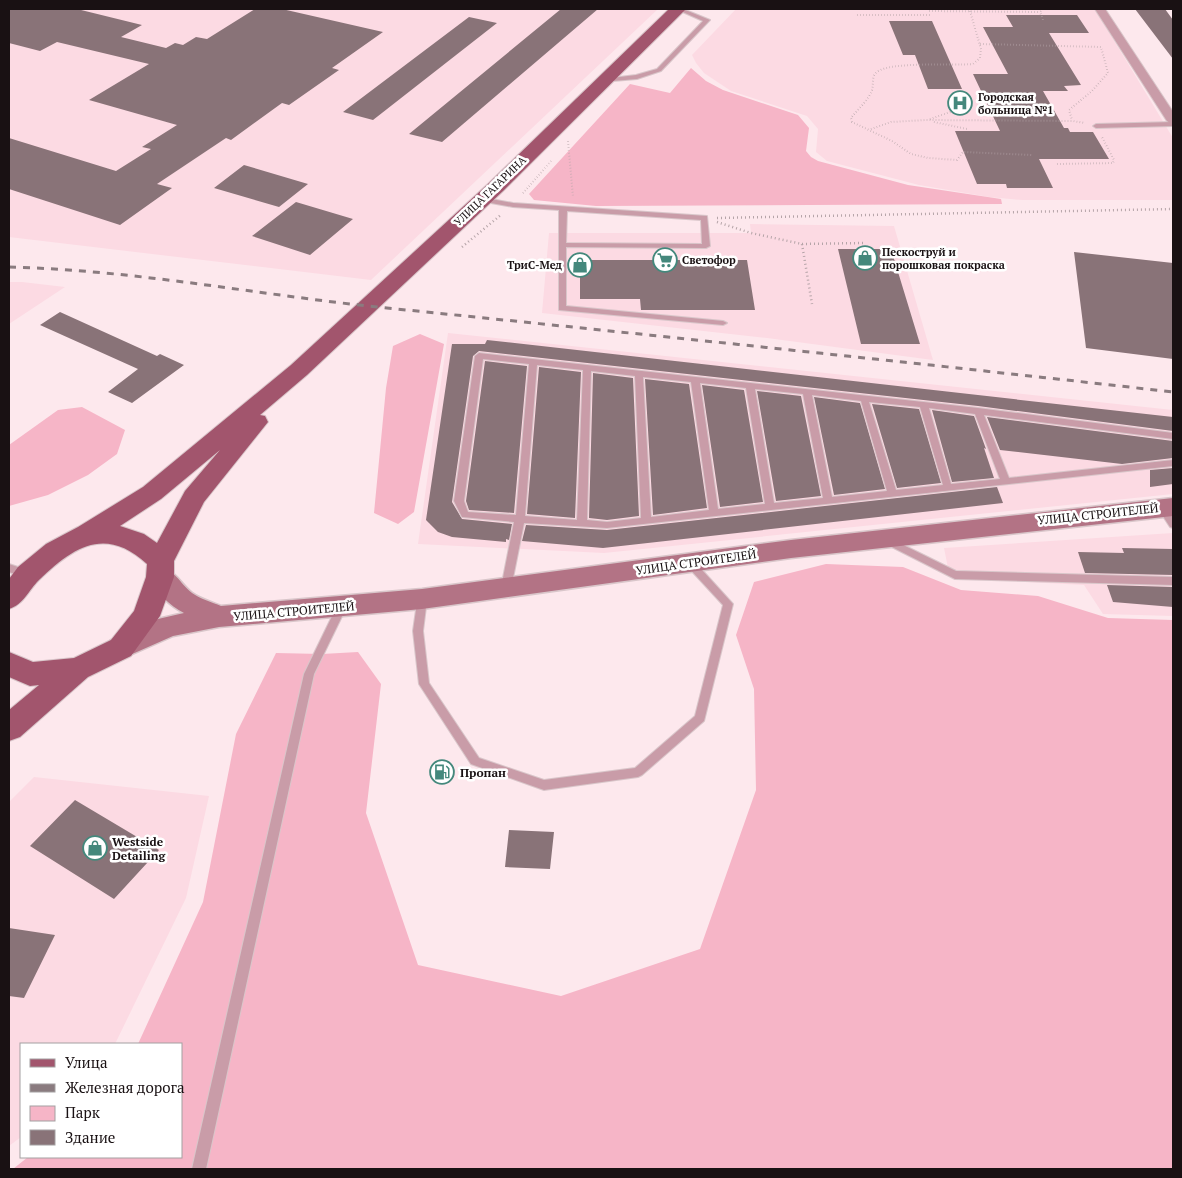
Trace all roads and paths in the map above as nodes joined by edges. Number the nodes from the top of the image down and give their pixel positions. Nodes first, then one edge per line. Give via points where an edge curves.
1 (678, 9) edge
2 (1043, 9) edge
3 (1100, 9) edge
4 (929, 10) edge
5 (970, 11) junction
6 (1040, 12) junction
7 (857, 15) dead end
8 (931, 15) junction
9 (933, 19) dead end
10 (1043, 20) dead end
11 (980, 44) junction
12 (602, 81) junction
13 (965, 106) dead end
14 (926, 120) junction
15 (1073, 121) junction
16 (1173, 123) edge
17 (1096, 126) junction
18 (870, 129) junction
19 (967, 129) dead end
20 (568, 141) dead end
21 (1032, 155) dead end
22 (1057, 164) dead end
23 (483, 199) junction
24 (564, 208) junction
25 (574, 209) junction
26 (1173, 209) edge
27 (704, 218) junction
28 (864, 243) dead end
29 (802, 244) junction
30 (563, 245) junction
31 (812, 304) dead end
32 (723, 323) dead end
33 (534, 362) junction
34 (587, 368) junction
35 (299, 370) junction
36 (639, 373) junction
37 (696, 380) junction
38 (750, 386) junction
39 (807, 392) junction
40 (864, 398) junction
41 (924, 404) junction
42 (978, 411) junction
43 (1173, 436) edge
44 (1173, 463) edge
45 (1006, 482) junction
46 (948, 488) junction
47 (892, 494) junction
48 (828, 501) junction
49 (770, 508) junction
50 (1170, 513) edge
51 (714, 514) junction
52 (520, 518) junction
53 (646, 521) junction
54 (582, 524) junction
55 (87, 534) junction
56 (882, 539) junction
57 (690, 563) junction
58 (160, 569) junction
59 (18, 571) edge
60 (1173, 581) edge
61 (506, 588) junction
62 (9, 598) edge
63 (422, 599) junction
64 (342, 606) junction
65 (219, 617) junction
66 (121, 648) junction
67 (9, 663) edge
68 (78, 669) junction
69 (9, 728) edge
70 (199, 1169) edge

1 - 12 main road, УЛИЦА ГАГАРИНА
1 - 12 lane via 707,20 659,70 636,77
2 - 6 path
3 - 16 street
4 - 5 path
4 - 8 path
5 - 6 path
5 - 11 path
6 - 10 path
7 - 8 path
8 - 9 path
11 - 15 path via 1101,47 1108,73 1069,110
11 - 18 path via 980,58 973,64 899,66 878,71 874,75 871,93 851,118 858,125
12 - 23 main road, УЛИЦА ГАГАРИНА
13 - 14 path
14 - 15 path
14 - 18 path via 891,122
14 - 19 path
15 - 17 path
16 - 17 lane
17 - 22 path via 1113,163
18 - 21 path via 911,154 928,158 958,160 963,152
20 - 25 path
23 - 24 lane via 513,205
23 - 35 main road, УЛИЦА ГАГАРИНА
24 - 25 lane
24 - 30 lane
25 - 27 lane
26 - 27 path
27 - 29 path
27 - 30 lane via 706,246
28 - 29 path
29 - 31 path
30 - 32 lane via 562,308
33 - 34 lane
33 - 52 lane
33 - 52 lane via 479,356 460,501 465,515
34 - 36 lane
34 - 54 lane
35 - 55 main road via 152,493
35 - 58 main road via 194,497
36 - 37 lane
36 - 53 lane
37 - 38 lane
37 - 51 lane
38 - 39 lane
38 - 49 lane
39 - 40 lane
39 - 48 lane
40 - 41 lane
40 - 47 lane
41 - 42 lane
41 - 46 lane
42 - 43 lane
42 - 45 lane
44 - 45 lane
45 - 46 lane
46 - 47 lane
47 - 48 lane
48 - 49 lane
49 - 51 lane
50 - 56 main road, УЛИЦА СТРОИТЕЛЕЙ
51 - 53 lane
52 - 54 lane
52 - 61 lane
53 - 54 lane
55 - 58 main road via 119,534 141,543
55 - 59 main road
56 - 57 main road, УЛИЦА СТРОИТЕЛЕЙ
56 - 60 lane via 955,575
57 - 61 main road, УЛИЦА СТРОИТЕЛЕЙ
57 - 63 lane via 728,604 700,718 638,772 544,785 475,761 429,692 424,684 418,631
58 - 65 main road via 184,601
58 - 66 main road via 146,616
59 - 62 main road
61 - 63 main road, УЛИЦА СТРОИТЕЛЕЙ
63 - 64 main road, УЛИЦА СТРОИТЕЛЕЙ
64 - 65 main road, УЛИЦА СТРОИТЕЛЕЙ
64 - 70 lane via 309,674
65 - 66 main road, УЛИЦА СТРОИТЕЛЕЙ via 168,626
66 - 68 main road
67 - 68 main road via 30,674
68 - 69 main road

